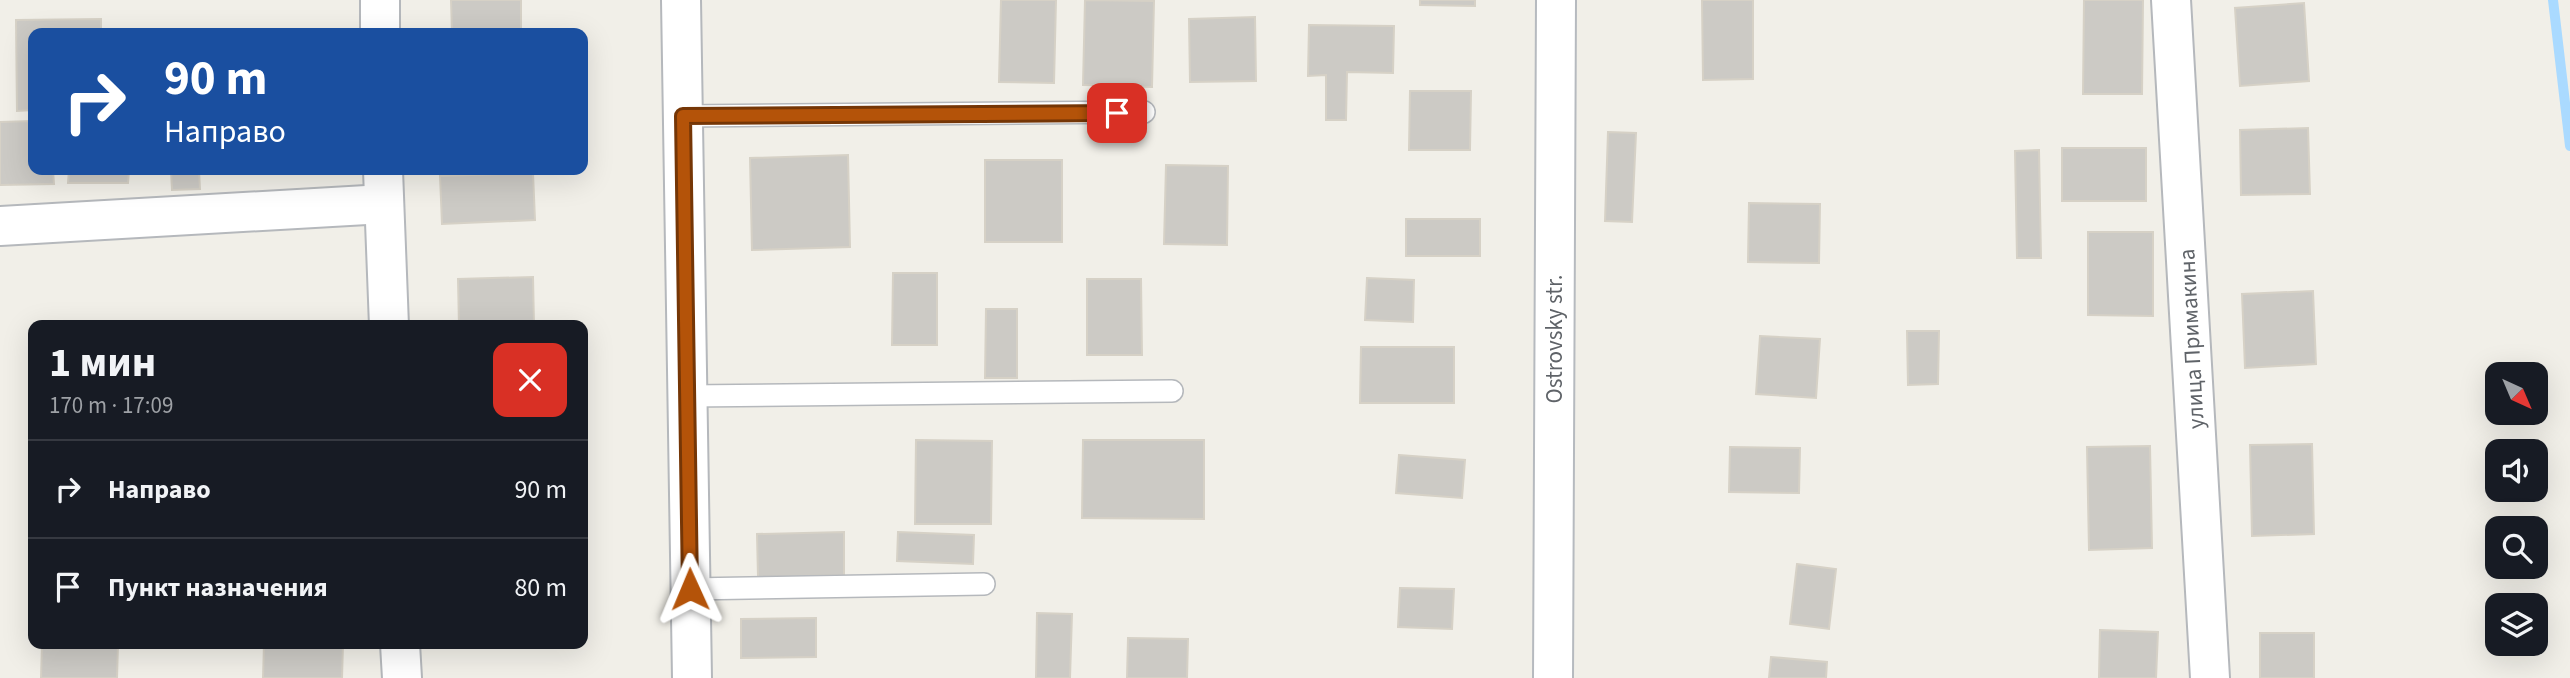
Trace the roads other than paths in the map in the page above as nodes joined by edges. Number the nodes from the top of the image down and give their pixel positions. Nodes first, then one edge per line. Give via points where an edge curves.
1 (380, 0) edge
2 (681, 0) edge
3 (1556, 0) edge
4 (2171, 0) edge
5 (380, 28) edge
6 (1144, 112) dead end
7 (683, 116) junction
8 (384, 187) edge
9 (0, 226) edge
10 (389, 320) edge
11 (1172, 391) dead end
12 (687, 396) junction
13 (984, 584) dead end
14 (690, 589) junction
15 (400, 649) edge
16 (402, 678) edge
17 (692, 678) edge
18 (1553, 678) edge
19 (2210, 678) edge

1 - 5 street
2 - 7 street
3 - 18 street, Ostrovsky str.
4 - 19 street, улица Примакина
6 - 7 lane
7 - 12 street
8 - 9 street
8 - 10 street
11 - 12 lane
12 - 14 street
13 - 14 lane
14 - 17 street
15 - 16 street

